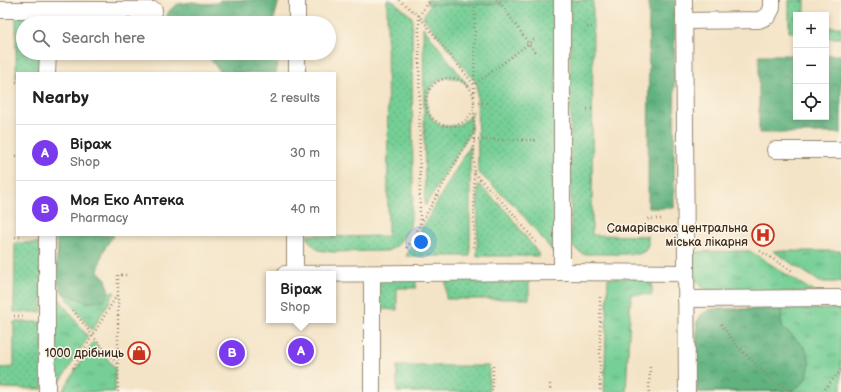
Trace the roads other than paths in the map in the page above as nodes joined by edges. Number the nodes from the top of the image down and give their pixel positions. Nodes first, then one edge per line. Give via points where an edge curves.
1 (297, 0) edge
2 (562, 0) edge
3 (684, 0) edge
4 (772, 0) edge
5 (0, 10) edge
6 (154, 10) dead end
7 (48, 16) edge
8 (297, 16) edge
9 (684, 21) junction
10 (48, 60) edge
11 (297, 60) edge
12 (47, 72) edge
13 (297, 72) edge
14 (775, 150) dead end
15 (841, 150) edge
16 (47, 236) edge
17 (295, 236) edge
18 (294, 271) edge
19 (562, 272) junction
20 (686, 272) junction
21 (336, 274) edge
22 (372, 274) junction
23 (841, 298) edge
24 (686, 299) junction
25 (47, 392) edge
26 (372, 392) edge
27 (687, 392) edge

1 - 8 lane
2 - 19 lane
3 - 9 lane
4 - 9 lane via 768,16 759,20
5 - 7 lane
6 - 7 lane
9 - 20 lane
10 - 12 lane
11 - 13 lane
14 - 15 lane
16 - 25 lane
17 - 18 lane
19 - 20 lane
19 - 22 lane
20 - 24 lane
21 - 22 lane
22 - 26 lane
23 - 24 lane
24 - 27 lane

